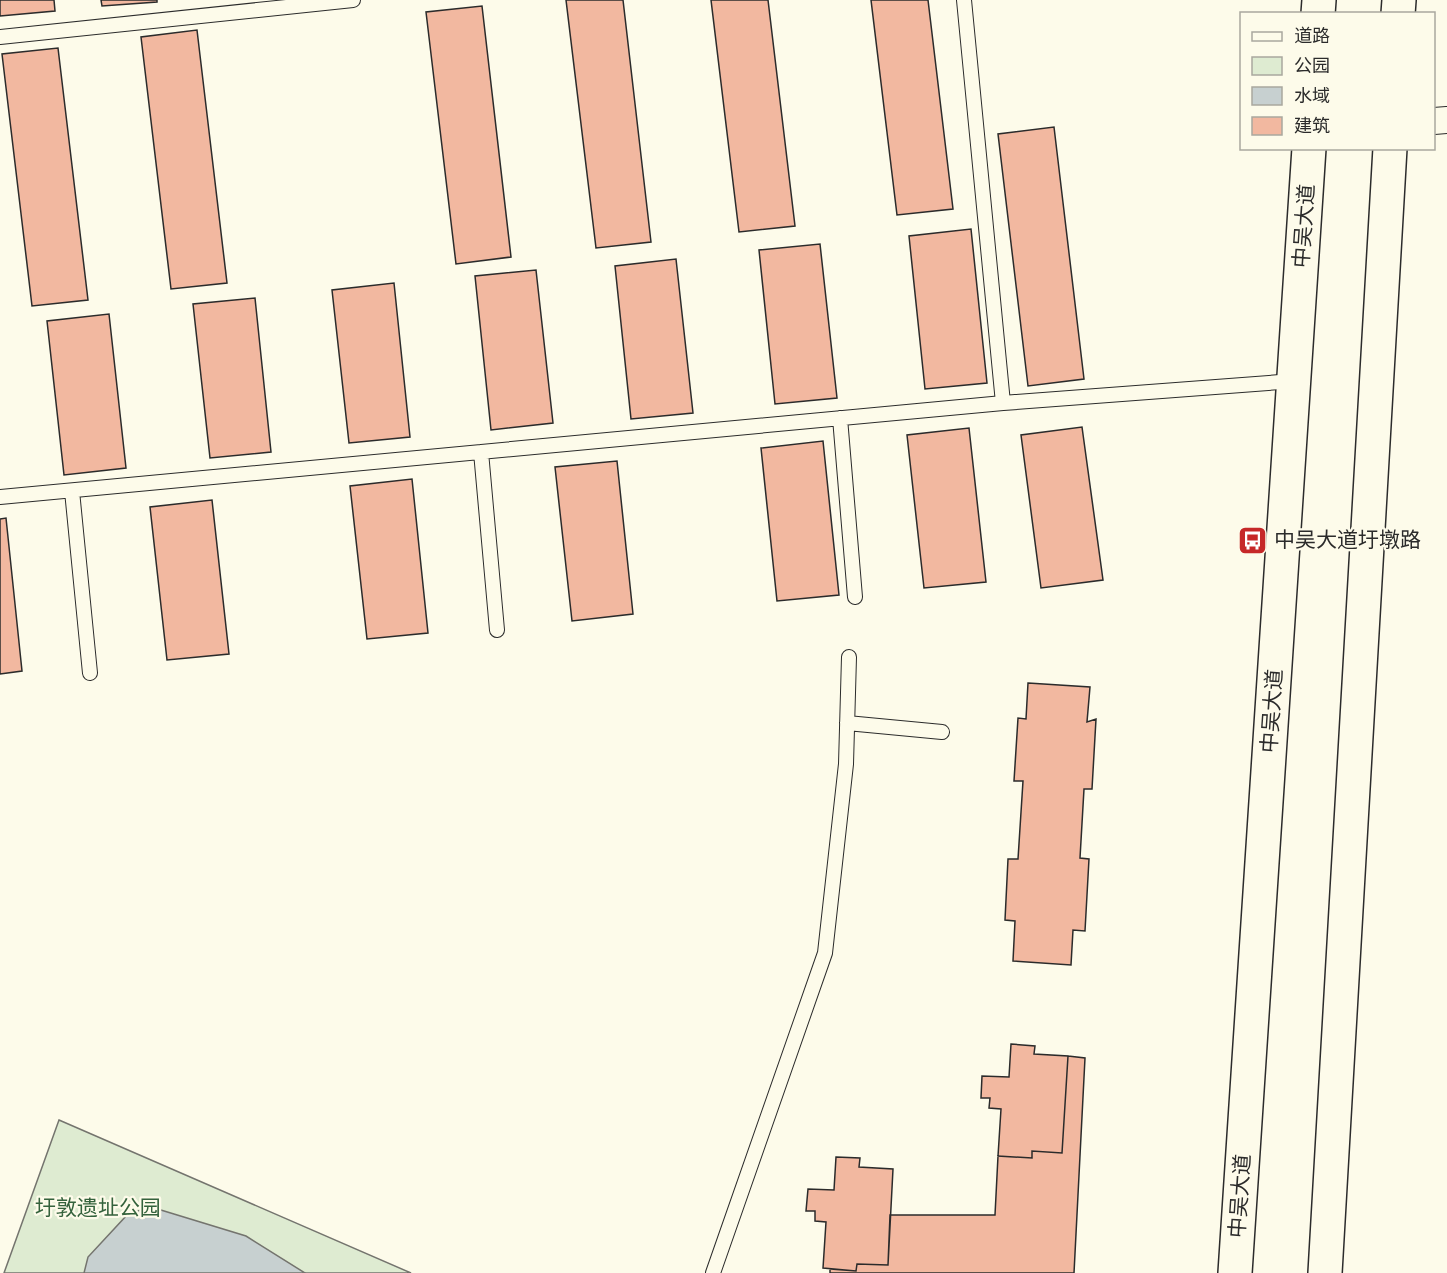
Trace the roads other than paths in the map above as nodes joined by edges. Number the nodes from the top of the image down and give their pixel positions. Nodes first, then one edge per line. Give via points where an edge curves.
1 (353, 0) edge
2 (964, 0) edge
3 (314, 2) edge
4 (289, 3) edge
5 (0, 37) edge
6 (1309, 150) edge
7 (1390, 150) edge
8 (1294, 381) junction
9 (1003, 403) junction
10 (840, 418) junction
11 (481, 452) junction
12 (72, 490) junction
13 (0, 497) edge
14 (855, 597) dead end
15 (497, 630) dead end
16 (849, 657) dead end
17 (90, 673) dead end
18 (847, 723) junction
19 (942, 732) dead end
20 (712, 1273) edge
21 (1235, 1273) edge
22 (1325, 1273) edge

1 - 3 lane
2 - 9 lane
3 - 4 lane
4 - 5 lane
6 - 8 main road, 中吴大道
7 - 22 main road
8 - 9 lane
8 - 21 main road, 中吴大道
9 - 10 lane
10 - 11 lane
10 - 14 lane
11 - 12 lane
11 - 15 lane
12 - 13 lane
12 - 17 lane
16 - 18 lane
18 - 19 lane
18 - 20 lane via 825,953

